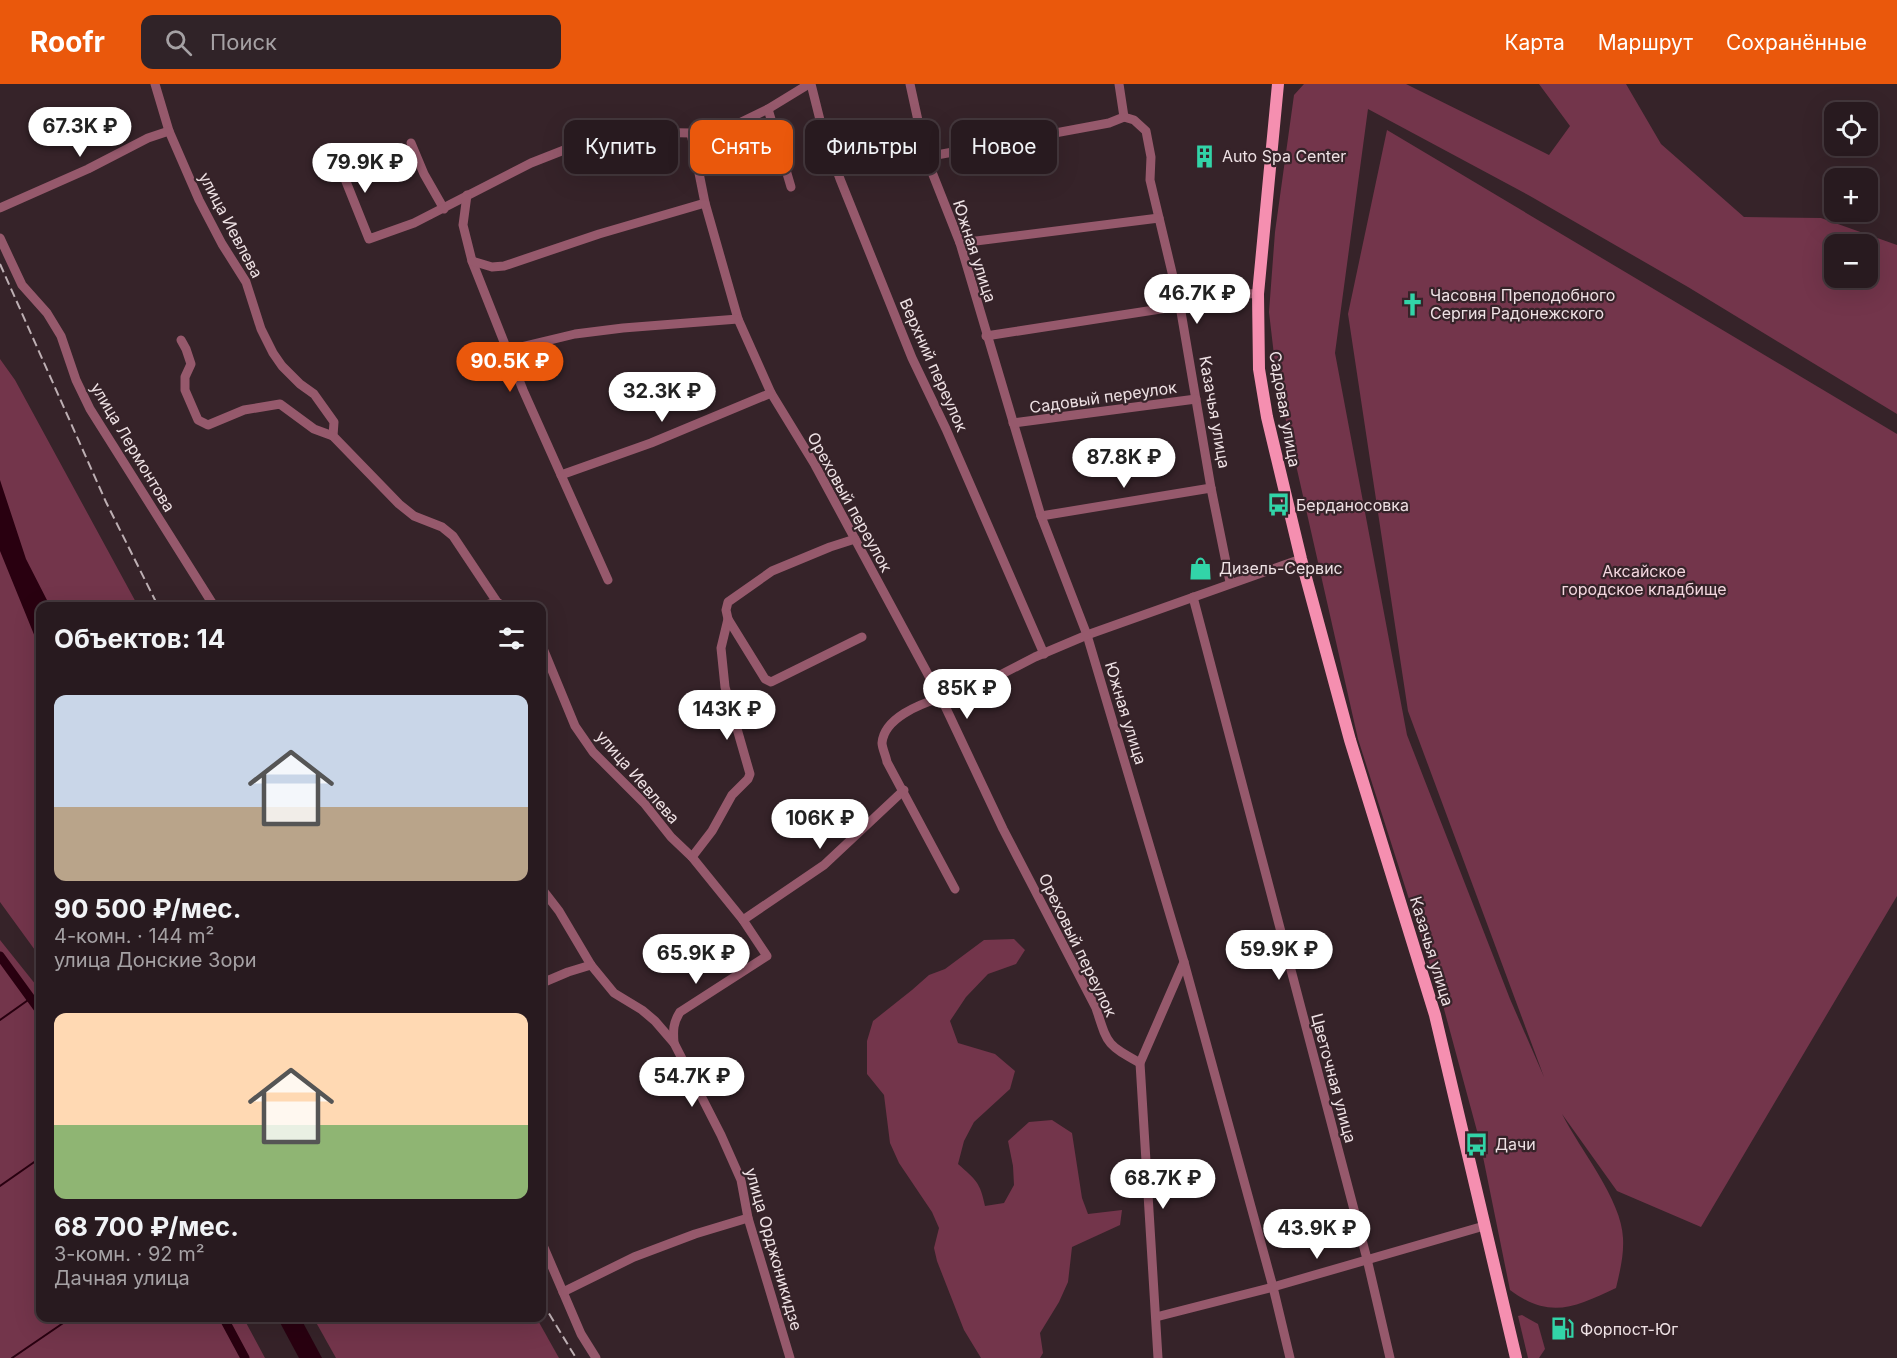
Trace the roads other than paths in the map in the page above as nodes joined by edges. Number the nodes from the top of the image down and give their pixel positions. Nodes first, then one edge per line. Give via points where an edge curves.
1 (155, 84) edge
2 (810, 84) edge
3 (910, 84) edge
4 (1119, 84) edge
5 (1278, 84) edge
6 (768, 109) junction
7 (1124, 117) junction
8 (745, 120) edge
9 (918, 120) edge
10 (169, 131) junction
11 (690, 133) edge
12 (411, 143) dead end
13 (939, 155) edge
14 (337, 159) dead end
15 (699, 174) edge
16 (933, 174) edge
17 (791, 187) dead end
18 (467, 195) junction
19 (705, 203) junction
20 (0, 208) edge
21 (444, 209) junction
22 (1159, 218) junction
23 (0, 238) edge
24 (960, 243) junction
25 (472, 261) junction
26 (1258, 294) junction
27 (1180, 306) junction
28 (738, 319) junction
29 (986, 336) junction
30 (181, 340) dead end
31 (509, 350) junction
32 (771, 393) junction
33 (1196, 399) junction
34 (1013, 423) junction
35 (333, 436) junction
36 (561, 475) junction
37 (1211, 488) junction
38 (1041, 516) junction
39 (855, 539) junction
40 (1301, 559) junction
41 (608, 580) dead end
42 (1230, 582) junction
43 (1193, 597) junction
44 (211, 602) edge
45 (499, 602) edge
46 (728, 619) junction
47 (1087, 635) junction
48 (862, 637) dead end
49 (1044, 654) junction
50 (546, 656) edge
51 (942, 701) junction
52 (904, 790) junction
53 (692, 857) junction
54 (955, 889) dead end
55 (546, 895) edge
56 (743, 920) junction
57 (1184, 962) junction
58 (591, 965) junction
59 (546, 981) edge
60 (674, 1042) junction
61 (1140, 1063) junction
62 (748, 1218) junction
63 (1484, 1226) junction
64 (546, 1252) edge
65 (1367, 1259) junction
66 (1273, 1287) junction
67 (563, 1292) junction
68 (1156, 1317) junction
69 (597, 1358) edge
70 (790, 1358) edge
71 (1158, 1358) edge
72 (1290, 1358) edge
73 (1390, 1358) edge
74 (1516, 1358) edge

1 - 10 street, улица Иевлева
2 - 6 street
2 - 49 street, Верхний переулок via 840,179 912,358
3 - 9 street, Южная улица
4 - 7 street
5 - 26 main road, Садовая улица
6 - 8 street
6 - 17 street
7 - 13 street
7 - 22 street, Казачья улица via 1146,131 1150,180
10 - 20 street
10 - 35 street, улица Иевлева via 199,200 246,282 273,352 282,366 314,394 334,422
11 - 18 street via 609,134 531,163
12 - 21 street
14 - 21 street via 369,239
15 - 19 street, Ореховый переулок
16 - 24 street, Южная улица
18 - 21 street
18 - 25 street via 463,225
19 - 25 street via 504,266
19 - 28 street, Ореховый переулок
22 - 24 street
22 - 27 street, Казачья улица
23 - 44 street, улица Лермонтова via 22,285 61,336 90,409
24 - 29 street, Южная улица
25 - 31 street
26 - 27 street via 1242,293
26 - 40 main road, Садовая улица via 1258,369
27 - 29 street
27 - 33 street, Казачья улица
28 - 31 street via 575,334
28 - 32 street, Ореховый переулок
29 - 34 street, Южная улица
30 - 35 street via 191,364 185,390 198,420 204,424 244,410 280,404 314,429
31 - 36 street
32 - 36 street
32 - 39 street, Ореховый переулок
33 - 34 street, Садовый переулок
33 - 37 street, Казачья улица
34 - 38 street, Южная улица
35 - 45 street, улица Иевлева via 399,504 453,536
36 - 41 street
37 - 38 street
37 - 42 street, Казачья улица
38 - 47 street, Южная улица
39 - 46 street via 772,571 728,602
39 - 51 street, Ореховый переулок
40 - 42 street
40 - 63 main road, Казачья улица via 1350,740 1435,1015
42 - 43 street
43 - 47 street
43 - 65 street, Цветочная улица
46 - 48 street via 765,679 771,682
46 - 53 street via 721,648 725,687 750,774
47 - 49 street
47 - 57 street, Южная улица
49 - 51 street
50 - 53 street, улица Иевлева via 575,726 593,752
51 - 52 street via 919,705 900,716 886,732 884,753
51 - 61 street, Ореховый переулок via 1096,1008 1105,1037 1113,1048
52 - 54 street
52 - 56 street via 824,865
53 - 56 street, улица Иевлева
55 - 58 street, улица Орджоникидзе
56 - 60 street, улица Иевлева via 767,956 680,1012 672,1030
57 - 61 street
57 - 66 street, Южная улица
58 - 59 street
58 - 60 street, улица Орджоникидзе via 614,993 649,1016
60 - 62 street, улица Орджоникидзе via 741,1180
61 - 68 street
62 - 67 street via 634,1257
62 - 70 street, улица Орджоникидзе
63 - 65 street
63 - 74 main road, Казачья улица
64 - 67 street
65 - 66 street
65 - 73 street, Цветочная улица
66 - 68 street
66 - 72 street, Южная улица
67 - 69 street via 581,1334
68 - 71 street

